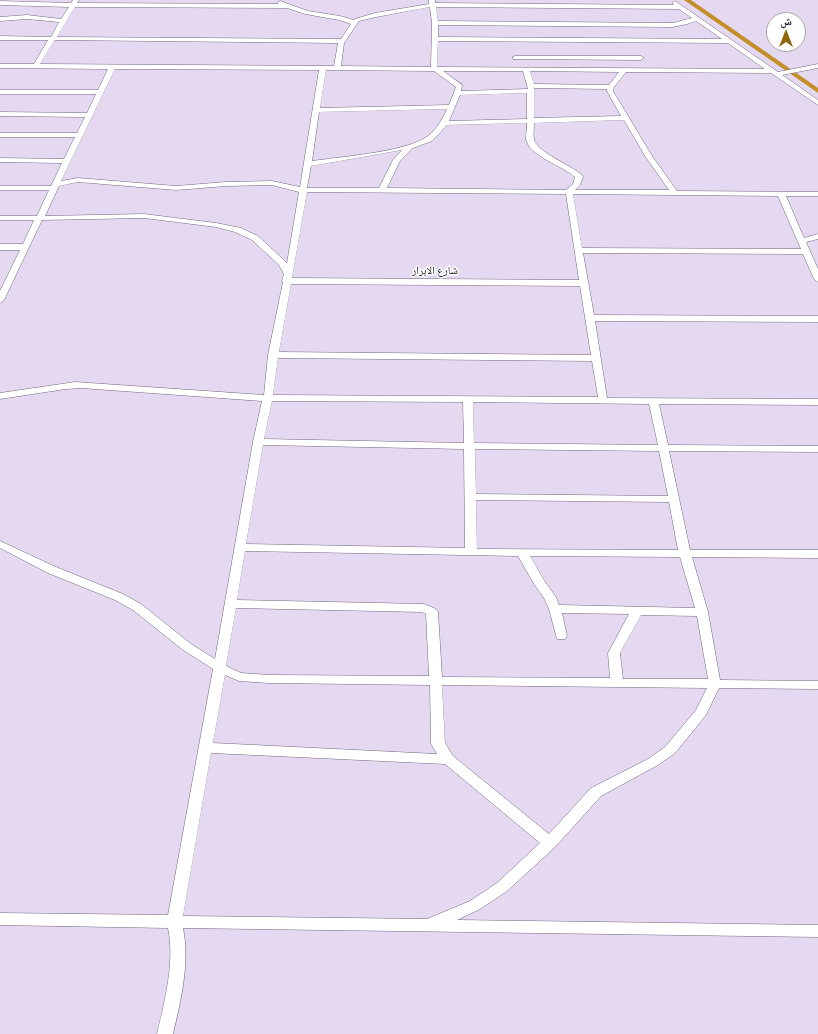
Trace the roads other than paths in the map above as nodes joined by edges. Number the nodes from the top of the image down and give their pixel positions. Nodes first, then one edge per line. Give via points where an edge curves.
1 (271, 0) edge
2 (559, 0) edge
3 (613, 0) edge
4 (671, 0) edge
5 (75, 2) edge
6 (0, 3) edge
7 (432, 3) edge
8 (286, 6) junction
9 (681, 7) junction
10 (616, 8) junction
11 (697, 18) junction
12 (0, 19) edge
13 (64, 21) junction
14 (355, 23) junction
15 (434, 23) junction
16 (557, 23) junction
17 (623, 24) junction
18 (0, 38) edge
19 (53, 38) junction
20 (434, 39) junction
21 (343, 40) junction
22 (634, 41) junction
23 (728, 41) junction
24 (514, 49) junction
25 (641, 58) junction
26 (0, 66) edge
27 (36, 66) junction
28 (113, 66) junction
29 (818, 66) edge
30 (323, 68) junction
31 (337, 68) junction
32 (434, 68) junction
33 (516, 69) junction
34 (526, 69) junction
35 (625, 69) junction
36 (652, 69) junction
37 (774, 73) junction
38 (611, 87) junction
39 (531, 88) junction
40 (0, 92) edge
41 (101, 92) junction
42 (457, 93) junction
43 (818, 103) edge
44 (452, 107) junction
45 (316, 110) junction
46 (0, 114) edge
47 (90, 115) junction
48 (626, 118) junction
49 (531, 121) junction
50 (445, 123) junction
51 (0, 135) edge
52 (79, 135) junction
53 (410, 147) junction
54 (0, 160) edge
55 (68, 161) junction
56 (307, 164) junction
57 (56, 186) junction
58 (0, 188) edge
59 (302, 190) junction
60 (382, 191) junction
61 (569, 192) junction
62 (675, 193) junction
63 (781, 194) junction
64 (818, 194) edge
65 (0, 218) edge
66 (41, 218) junction
67 (818, 236) edge
68 (802, 241) junction
69 (0, 247) edge
70 (26, 247) junction
71 (579, 250) junction
72 (807, 252) junction
73 (287, 277) junction
74 (0, 279) edge
75 (11, 279) junction
76 (818, 279) edge
77 (584, 283) junction
78 (0, 300) edge
79 (590, 318) junction
80 (818, 319) edge
81 (273, 355) junction
82 (597, 358) junction
83 (0, 396) edge
84 (268, 398) junction
85 (468, 400) junction
86 (603, 401) junction
87 (654, 402) junction
88 (818, 402) edge
89 (258, 442) junction
90 (470, 446) junction
91 (663, 448) junction
92 (818, 449) edge
93 (472, 497) junction
94 (673, 499) junction
95 (0, 544) edge
96 (240, 547) junction
97 (471, 552) junction
98 (522, 552) junction
99 (685, 554) junction
100 (818, 554) edge
101 (230, 604) junction
102 (555, 609) junction
103 (636, 612) junction
104 (702, 612) junction
105 (561, 636) dead end
106 (220, 668) junction
107 (436, 681) junction
108 (617, 683) junction
109 (715, 684) junction
110 (818, 685) edge
111 (206, 748) junction
112 (448, 759) junction
113 (550, 842) junction
114 (0, 920) edge
115 (174, 922) junction
116 (426, 926) junction
117 (818, 931) edge
118 (165, 1034) edge

1 - 8 street
2 - 16 street
3 - 10 street
4 - 9 street
5 - 6 street
5 - 8 street
5 - 13 street
7 - 14 street via 375,15
7 - 15 street
7 - 16 street
8 - 14 street
9 - 10 street
9 - 11 street
10 - 16 street
10 - 17 street via 619,20
11 - 17 street via 679,24
11 - 23 street
12 - 13 street
13 - 19 street
14 - 21 street
15 - 16 street
15 - 20 street
16 - 17 street
16 - 22 street
16 - 24 street
17 - 22 street via 633,33
18 - 19 street
19 - 21 street
19 - 27 street
20 - 24 street
20 - 32 street
21 - 31 street
22 - 23 street
22 - 25 street
23 - 37 street
24 - 25 street
24 - 33 street
25 - 36 street
26 - 27 street
27 - 28 street
28 - 30 street
28 - 41 street
29 - 37 street
30 - 31 street
30 - 45 street
31 - 32 street
32 - 33 street
32 - 42 street via 460,86
33 - 34 street
34 - 35 street
34 - 39 street
35 - 36 street
35 - 38 street
36 - 37 street
37 - 43 street
38 - 39 street
38 - 48 street via 610,91
39 - 42 street
39 - 49 street
40 - 41 street
41 - 47 street
42 - 44 street
44 - 45 street
44 - 50 street
45 - 56 street
46 - 47 street
47 - 52 street
48 - 49 street
48 - 62 street via 644,151
49 - 50 street
49 - 61 street via 530,140 534,148 579,177
50 - 53 street via 429,139
51 - 52 street
52 - 55 street
53 - 56 street
53 - 60 street via 397,160
54 - 55 street
55 - 57 street
56 - 59 street
57 - 58 street
57 - 59 street via 78,180 176,188 272,184
57 - 66 street
59 - 60 street
59 - 73 street
60 - 61 street
61 - 62 street
61 - 71 street
62 - 63 street
63 - 64 street
63 - 68 street
65 - 66 street
66 - 70 street
66 - 73 street via 144,216 238,230 255,238 283,264
67 - 68 street
68 - 72 street
69 - 70 street
70 - 75 street
71 - 72 street
71 - 77 street
72 - 76 street
73 - 77 street, شارع الابرار
73 - 81 street
74 - 75 street
75 - 78 street
77 - 79 street
79 - 80 street
79 - 82 street
81 - 82 street
81 - 84 street
82 - 86 street
83 - 84 street via 75,385
84 - 85 street
84 - 89 street
85 - 86 street
85 - 90 street
86 - 87 street
87 - 88 street
87 - 91 street
89 - 90 street
89 - 96 street
90 - 91 street
90 - 93 street
91 - 92 street
91 - 94 street
93 - 94 street
93 - 97 street
94 - 99 street
95 - 106 street via 52,570 137,606 187,647
96 - 97 street
96 - 101 street
97 - 98 street
98 - 99 street
98 - 102 street
99 - 100 street
99 - 104 street
101 - 106 street
101 - 107 street via 430,610
102 - 103 street
102 - 105 street
103 - 104 street
103 - 108 street via 614,653
104 - 109 street
106 - 107 street via 239,677 252,678
106 - 111 street
107 - 108 street
107 - 112 street via 438,744
108 - 109 street
109 - 110 street
109 - 113 street via 701,712 670,750 646,766 596,792
111 - 112 street
111 - 115 street
112 - 113 street
113 - 116 street via 502,887 481,902
114 - 115 street
115 - 116 street
115 - 118 street via 177,936 176,972
116 - 117 street

